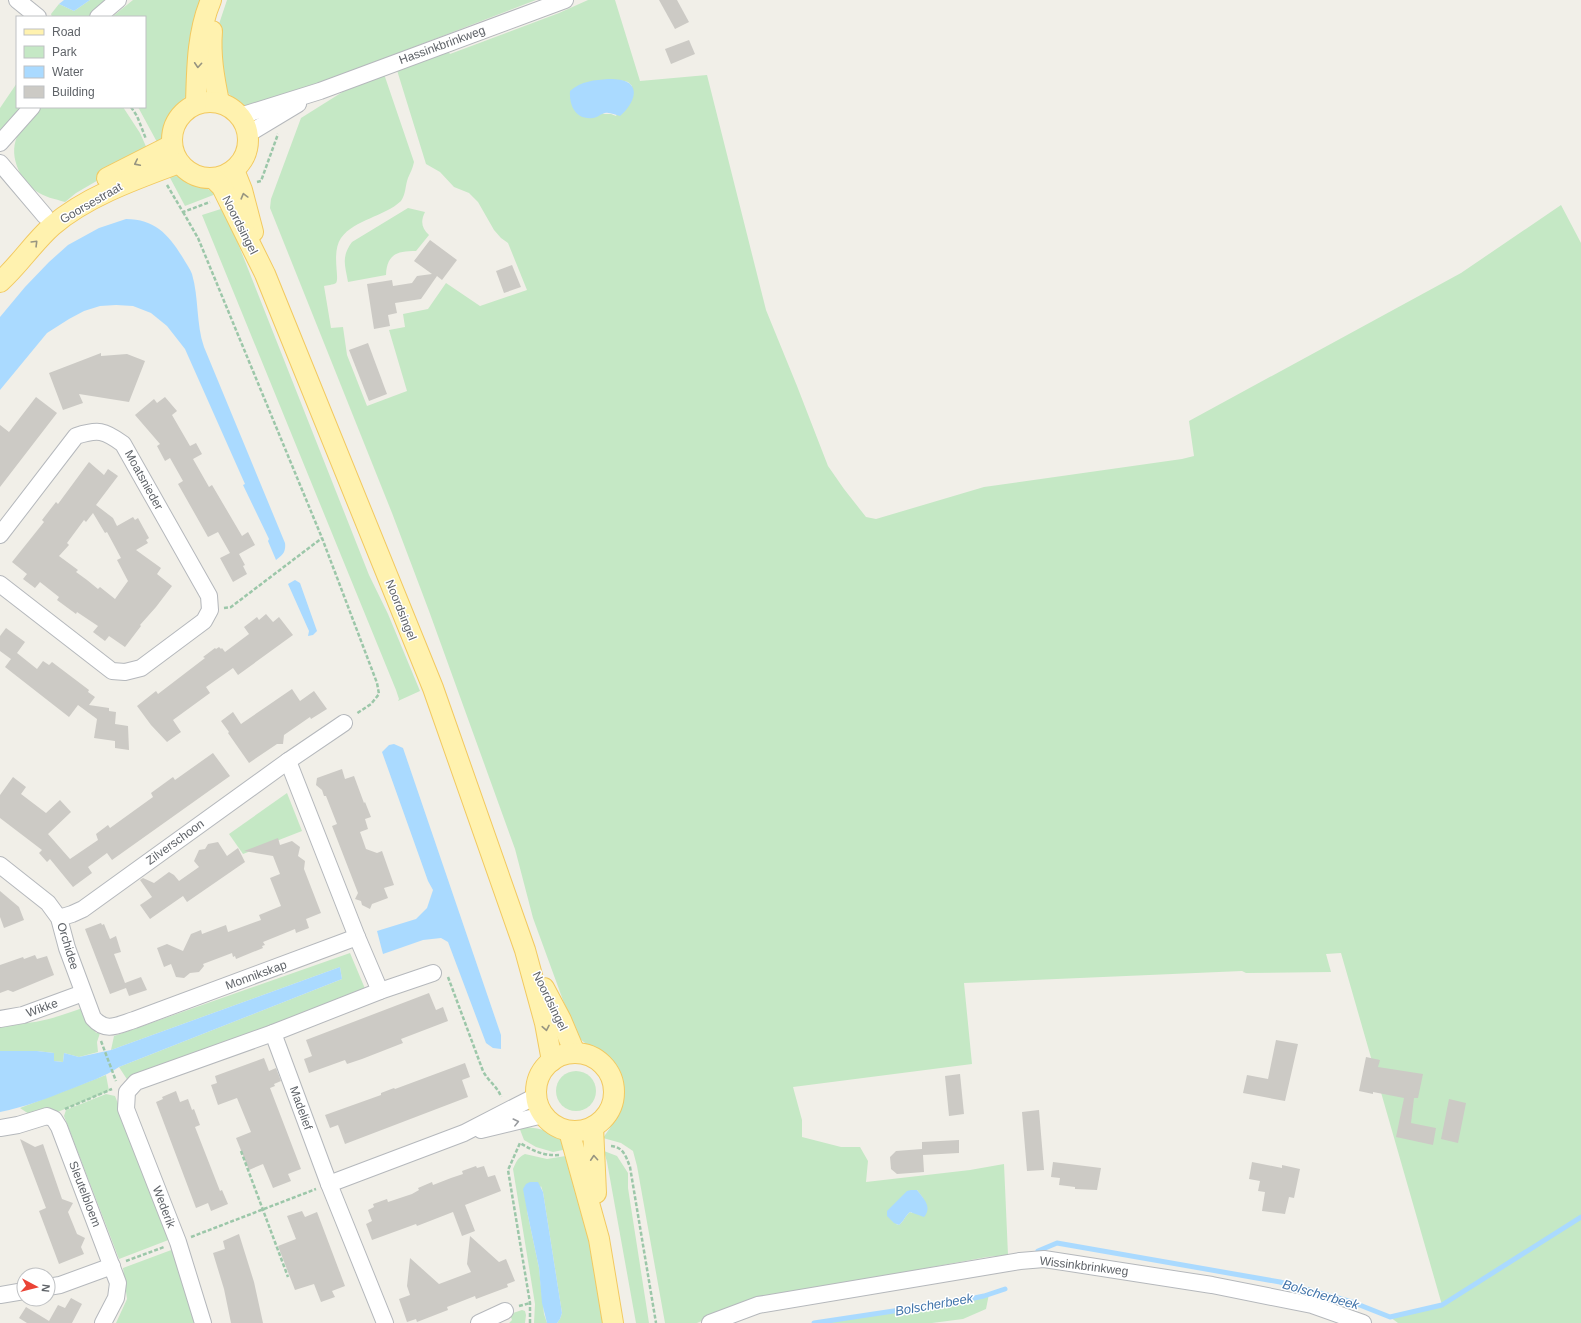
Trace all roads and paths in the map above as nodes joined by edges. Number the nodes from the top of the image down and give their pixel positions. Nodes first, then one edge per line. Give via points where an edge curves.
1 (17, 0) edge
2 (118, 0) edge
3 (211, 0) edge
4 (221, 0) edge
5 (565, 0) edge
6 (37, 16) edge
7 (99, 16) edge
8 (320, 91) junction
9 (219, 102) junction
10 (196, 104) junction
11 (31, 108) edge
12 (240, 116) junction
13 (248, 134) junction
14 (0, 143) edge
15 (176, 154) junction
16 (0, 163) edge
17 (234, 170) junction
18 (213, 178) junction
19 (182, 212) dead end
20 (49, 221) junction
21 (0, 266) edge
22 (265, 274) junction
23 (0, 282) edge
24 (0, 535) edge
25 (322, 538) junction
26 (0, 584) edge
27 (210, 610) junction
28 (344, 723) joint
29 (288, 761) junction
30 (0, 865) edge
31 (59, 918) junction
32 (357, 938) junction
33 (525, 950) junction
34 (433, 973) joint
35 (380, 991) junction
36 (83, 993) junction
37 (0, 1019) edge
38 (100, 1032) junction
39 (273, 1033) junction
40 (575, 1053) junction
41 (552, 1061) junction
42 (114, 1075) dead end
43 (122, 1089) junction
44 (536, 1096) junction
45 (543, 1115) junction
46 (47, 1116) junction
47 (507, 1117) junction
48 (593, 1127) junction
49 (0, 1128) edge
50 (569, 1131) junction
51 (520, 1144) dead end
52 (241, 1151) dead end
53 (329, 1184) junction
54 (262, 1209) junction
55 (599, 1239) junction
56 (178, 1242) junction
57 (112, 1266) junction
58 (288, 1277) dead end
59 (56, 1286) edge
60 (16, 1292) edge
61 (0, 1295) edge
62 (530, 1302) dead end
63 (506, 1311) dead end
64 (104, 1323) edge
65 (202, 1323) edge
66 (385, 1323) edge
67 (479, 1323) edge
68 (530, 1323) edge
69 (613, 1323) edge
70 (710, 1323) edge
71 (1363, 1323) edge

1 - 6 street
2 - 7 street
3 -> 10 main road via 204,16 199,44
4 - 9 main road via 213,21 211,44
5 - 8 street, Hassinkbrinkweg
8 - 12 street, Hassinkbrinkweg
8 - 13 street, Hassinkbrinkweg
9 - 10 main road
9 - 12 main road via 229,106
10 - 15 main road via 177,120 172,132
11 - 14 street
12 - 13 main road
13 - 17 main road via 245,157
15 - 18 main road via 188,171 197,176
15 - 20 main road, Goorsestraat
16 - 20 street
17 - 18 main road via 224,176
22 -> 17 main road, Noordsingel
18 - 22 main road, Noordsingel via 222,187
19 - 25 path via 198,238
20 - 21 main road, Goorsestraat via 34,225
23 -> 20 main road, Goorsestraat
22 - 33 main road, Noordsingel via 433,688
24 - 27 street, Moatsnieder via 76,436 92,431 111,435 123,444 209,596
25 - 27 path via 231,607
25 - 28 path via 379,694 371,704
26 - 27 street via 112,671 126,672 141,668 204,621
28 - 29 street, Zilverschoon
29 - 31 street, Zilverschoon via 83,909
29 - 32 street
30 - 31 street, Orchidee via 48,903
31 - 36 street, Orchidee
32 - 35 street
32 - 38 street, Monnikskap via 134,1020 107,1027
33 - 40 main road, Noordsingel
33 -> 41 main road, Noordsingel via 545,1023
34 - 35 street
34 - 47 path via 445,974 450,979 483,1071 486,1078 499,1091
35 - 39 street
36 - 37 street, Wikke via 23,1015
36 - 38 street, Orchidee
38 - 42 path
39 - 43 street
39 - 53 street, Madelief
40 - 41 main road
40 - 48 main road via 587,1055 601,1062 610,1076 614,1090 612,1104 605,1117
41 - 44 main road via 543,1070 537,1083
43 - 46 path
43 - 56 street, Wederik via 126,1109
44 - 45 main road
44 - 47 street
47 -> 45 street
45 - 50 main road via 551,1123
46 - 49 street via 18,1126
46 - 57 street, Sleutelbloem via 54,1119 59,1127
47 - 51 path
47 - 53 street
48 - 50 main road
55 -> 48 main road
50 - 55 main road
52 - 54 path
53 - 54 path
53 - 66 street, Madelief
54 - 56 path
54 - 58 path
55 - 69 main road
56 - 57 path
56 - 65 street, Wederik
57 - 59 street
57 - 64 street, Sleutelbloem via 118,1283 116,1298
60 - 61 street
62 - 68 path
63 - 67 street
70 - 71 street, Wissinkbrinkweg via 758,1306 1044,1259 1212,1285 1312,1305

